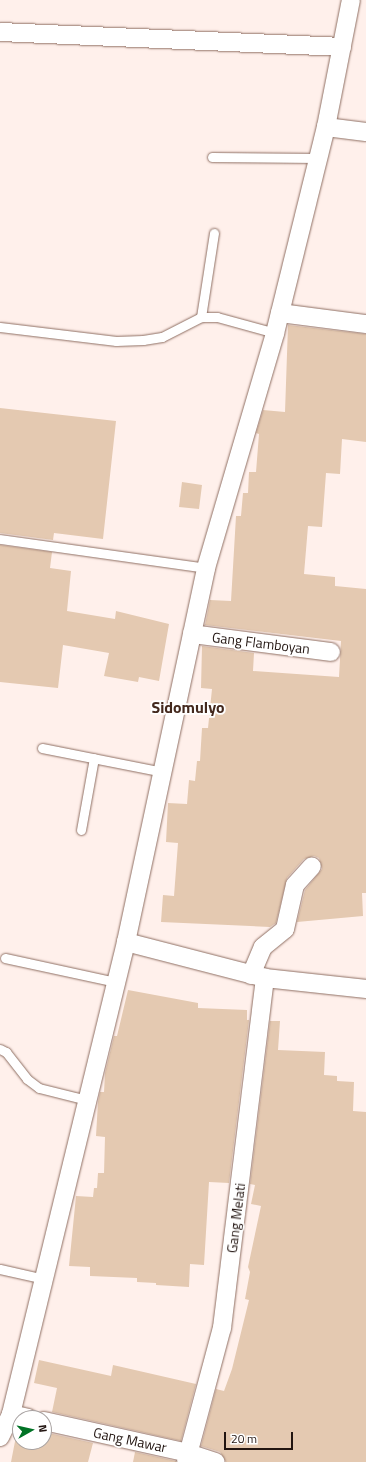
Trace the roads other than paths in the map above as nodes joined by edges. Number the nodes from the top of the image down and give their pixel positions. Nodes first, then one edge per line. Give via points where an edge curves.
1 (351, 0) edge
2 (0, 32) edge
3 (342, 47) junction
4 (326, 127) junction
5 (366, 132) edge
6 (212, 157) dead end
7 (318, 158) junction
8 (214, 233) dead end
9 (280, 313) junction
10 (201, 317) junction
11 (366, 324) edge
12 (0, 328) edge
13 (275, 333) junction
14 (0, 539) edge
15 (206, 568) junction
16 (192, 634) junction
17 (331, 652) dead end
18 (42, 748) dead end
19 (94, 758) junction
20 (163, 772) junction
21 (81, 830) dead end
22 (312, 866) dead end
23 (126, 942) junction
24 (6, 958) dead end
25 (258, 977) junction
26 (116, 982) junction
27 (366, 989) edge
28 (0, 1049) edge
29 (87, 1100) junction
30 (0, 1269) edge
31 (44, 1279) junction
32 (11, 1414) joint
33 (52, 1423) edge
34 (0, 1437) edge
35 (187, 1458) edge
36 (216, 1462) edge

1 - 3 street
2 - 3 street
3 - 4 street
4 - 5 street
4 - 7 street
6 - 7 lane
7 - 9 street
8 - 10 lane
9 - 11 street
9 - 13 street
10 - 12 lane via 162,337 143,340 116,341
10 - 13 lane via 217,317
13 - 15 street
14 - 15 lane
15 - 16 street
16 - 17 street, Gang Flamboyan
16 - 20 street
18 - 19 lane
19 - 20 lane
19 - 21 lane
20 - 23 street
22 - 25 street, Gang Melati via 295,885 285,929 263,948
23 - 25 street
23 - 26 street
24 - 26 lane
25 - 27 street
25 - 35 street, Gang Melati via 222,1328
26 - 29 street
28 - 29 lane via 6,1052 27,1079 39,1088
29 - 31 street
30 - 31 lane
31 - 32 street
32 - 34 street
33 - 35 street, Gang Mawar
35 - 36 street, Gang Mawar

